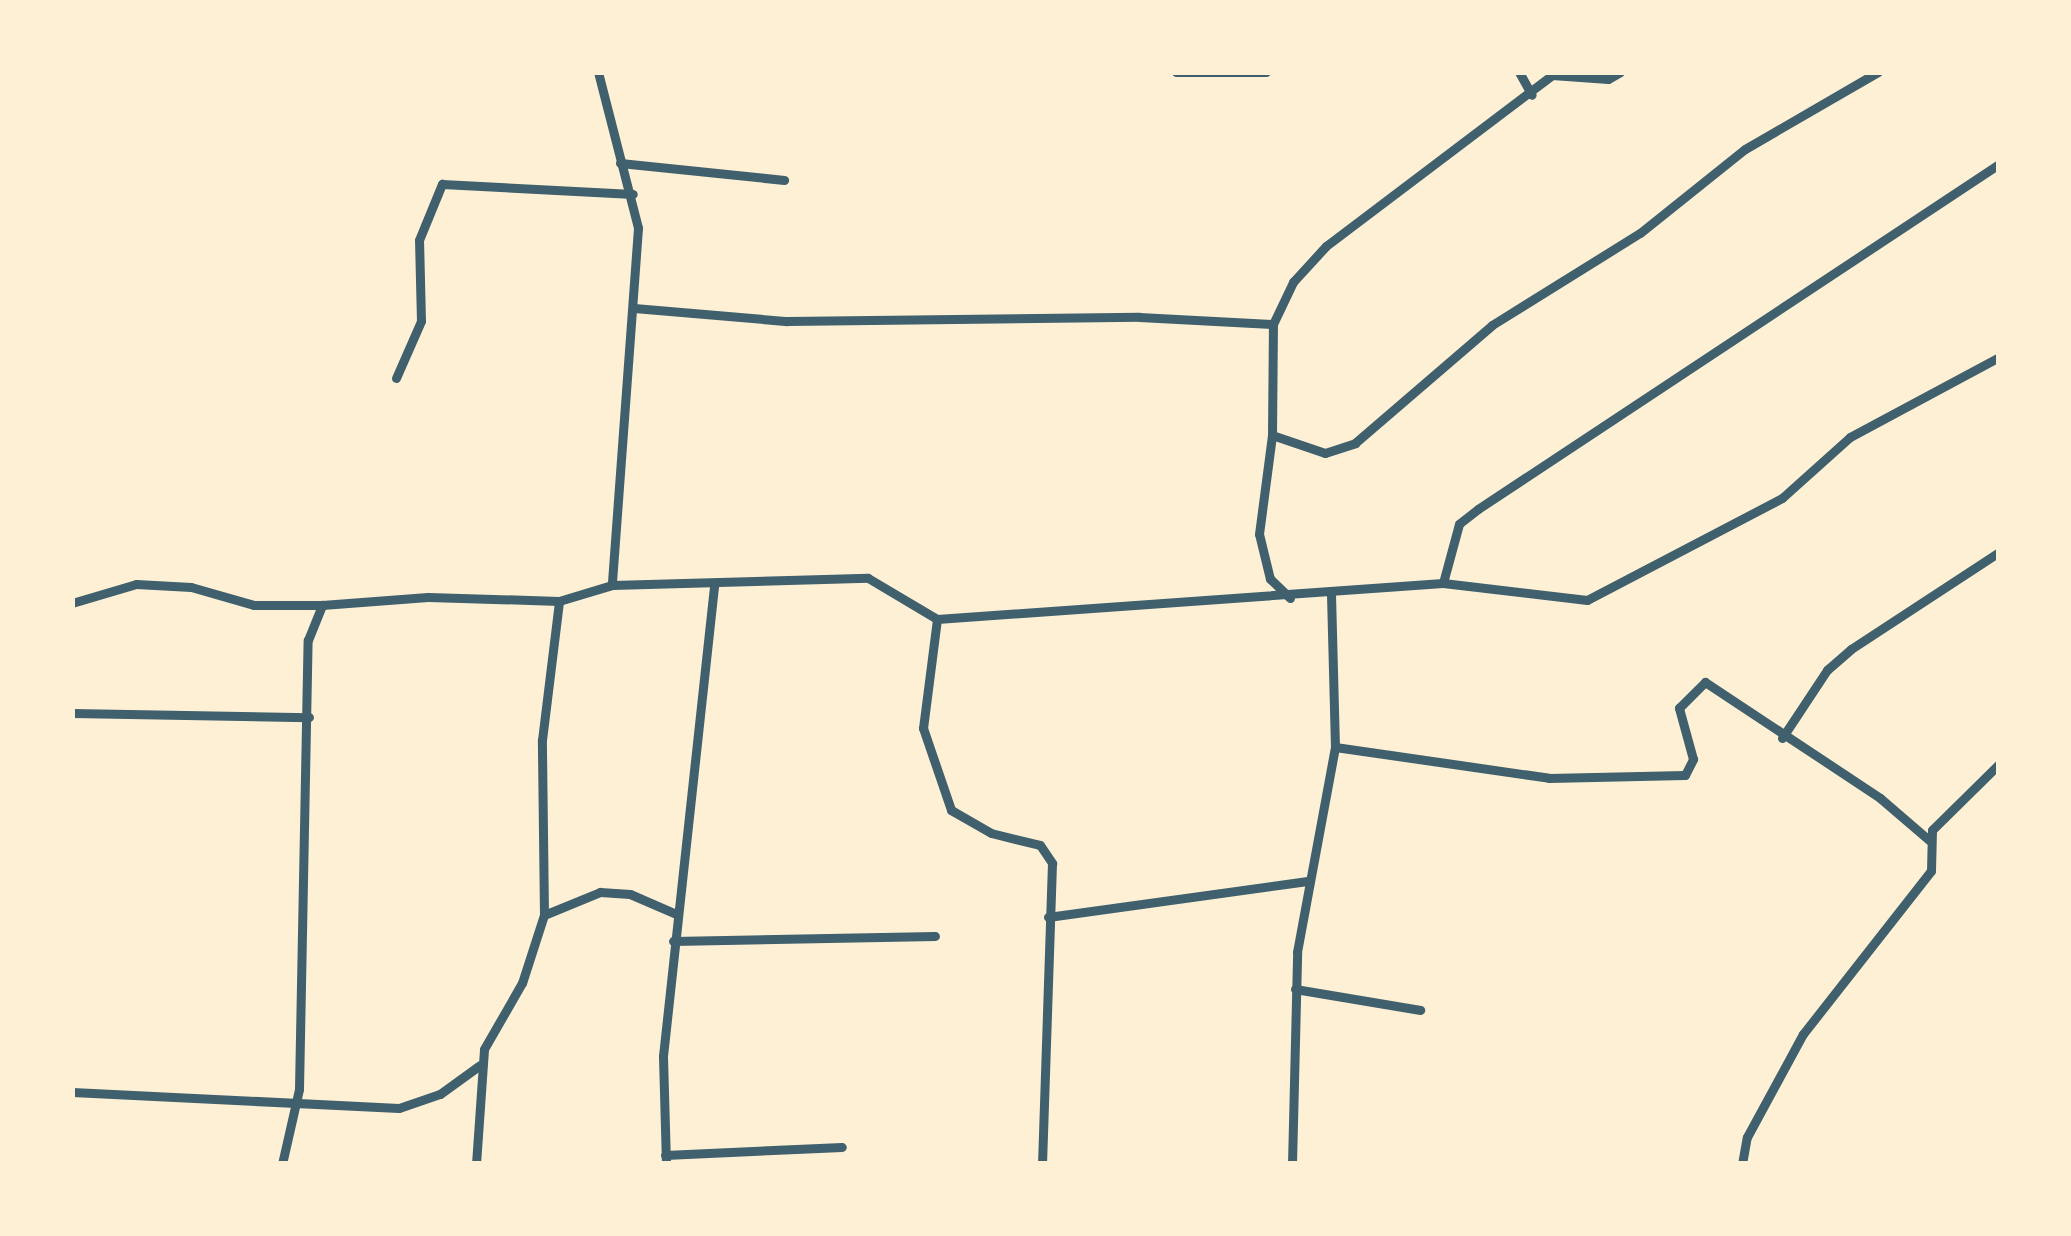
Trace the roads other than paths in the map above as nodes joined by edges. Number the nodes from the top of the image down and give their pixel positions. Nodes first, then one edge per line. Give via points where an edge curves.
1 (598, 72) edge
2 (1177, 72) edge
3 (1266, 72) edge
4 (1519, 72) edge
5 (1620, 72) edge
6 (1878, 72) edge
7 (1532, 94) junction
8 (620, 163) junction
9 (1999, 164) edge
10 (784, 180) dead end
11 (633, 194) junction
12 (634, 308) junction
13 (1273, 324) junction
14 (1999, 358) edge
15 (396, 379) dead end
16 (1273, 436) junction
17 (1998, 556) edge
18 (1443, 583) junction
19 (714, 584) junction
20 (612, 585) junction
21 (1331, 592) junction
22 (1290, 598) junction
23 (560, 601) junction
24 (72, 603) edge
25 (322, 605) junction
26 (937, 619) junction
27 (72, 713) edge
28 (309, 717) junction
29 (1783, 738) junction
30 (1335, 748) junction
31 (1999, 764) edge
32 (1930, 840) junction
33 (1308, 881) junction
34 (676, 914) junction
35 (544, 915) junction
36 (1048, 917) junction
37 (934, 936) dead end
38 (673, 941) junction
39 (1295, 989) junction
40 (1420, 1010) dead end
41 (481, 1065) junction
42 (72, 1092) edge
43 (296, 1101) junction
44 (842, 1147) dead end
45 (665, 1160) edge
46 (282, 1164) edge
47 (476, 1164) edge
48 (1042, 1164) edge
49 (1292, 1164) edge
50 (1742, 1164) edge

1 - 8 street
2 - 3 street
4 - 7 street
5 - 7 street via 1609,79 1552,75
6 - 16 street via 1745,149 1640,233 1492,325 1355,442 1325,453
7 - 13 street via 1326,246 1292,281
8 - 10 street
8 - 11 street
9 - 18 street via 1478,509 1459,524
11 - 12 street
11 - 15 street via 442,184 419,240 421,321
12 - 13 street via 787,321 1139,317
12 - 20 street
13 - 16 street
14 - 18 street via 1850,437 1782,498 1587,599
16 - 22 street via 1259,534 1270,579
17 - 29 street via 1839,660
18 - 21 street
19 - 20 street
19 - 26 street via 868,578
19 - 34 street
20 - 23 street
21 - 22 street
21 - 30 street
22 - 26 street
23 - 25 street via 428,597
23 - 35 street via 542,740
24 - 25 street via 162,584 254,605
25 - 28 street via 308,640
26 - 36 street via 923,696 933,771 951,810 991,833 1040,845 1052,863
27 - 28 street
28 - 43 street
29 - 30 street via 1705,682 1679,708 1693,758 1684,775 1549,778
29 - 32 street via 1869,790
30 - 33 street
31 - 32 street via 1945,813
32 - 50 street via 1930,871 1803,1034 1747,1137
33 - 36 street
33 - 39 street
34 - 35 street via 630,894 600,892
34 - 38 street
35 - 41 street via 534,955 491,1027
36 - 48 street
37 - 38 street
38 - 45 street
39 - 40 street
39 - 49 street
41 - 43 street via 440,1094 399,1108
41 - 47 street
42 - 43 street
43 - 46 street
44 - 45 street

